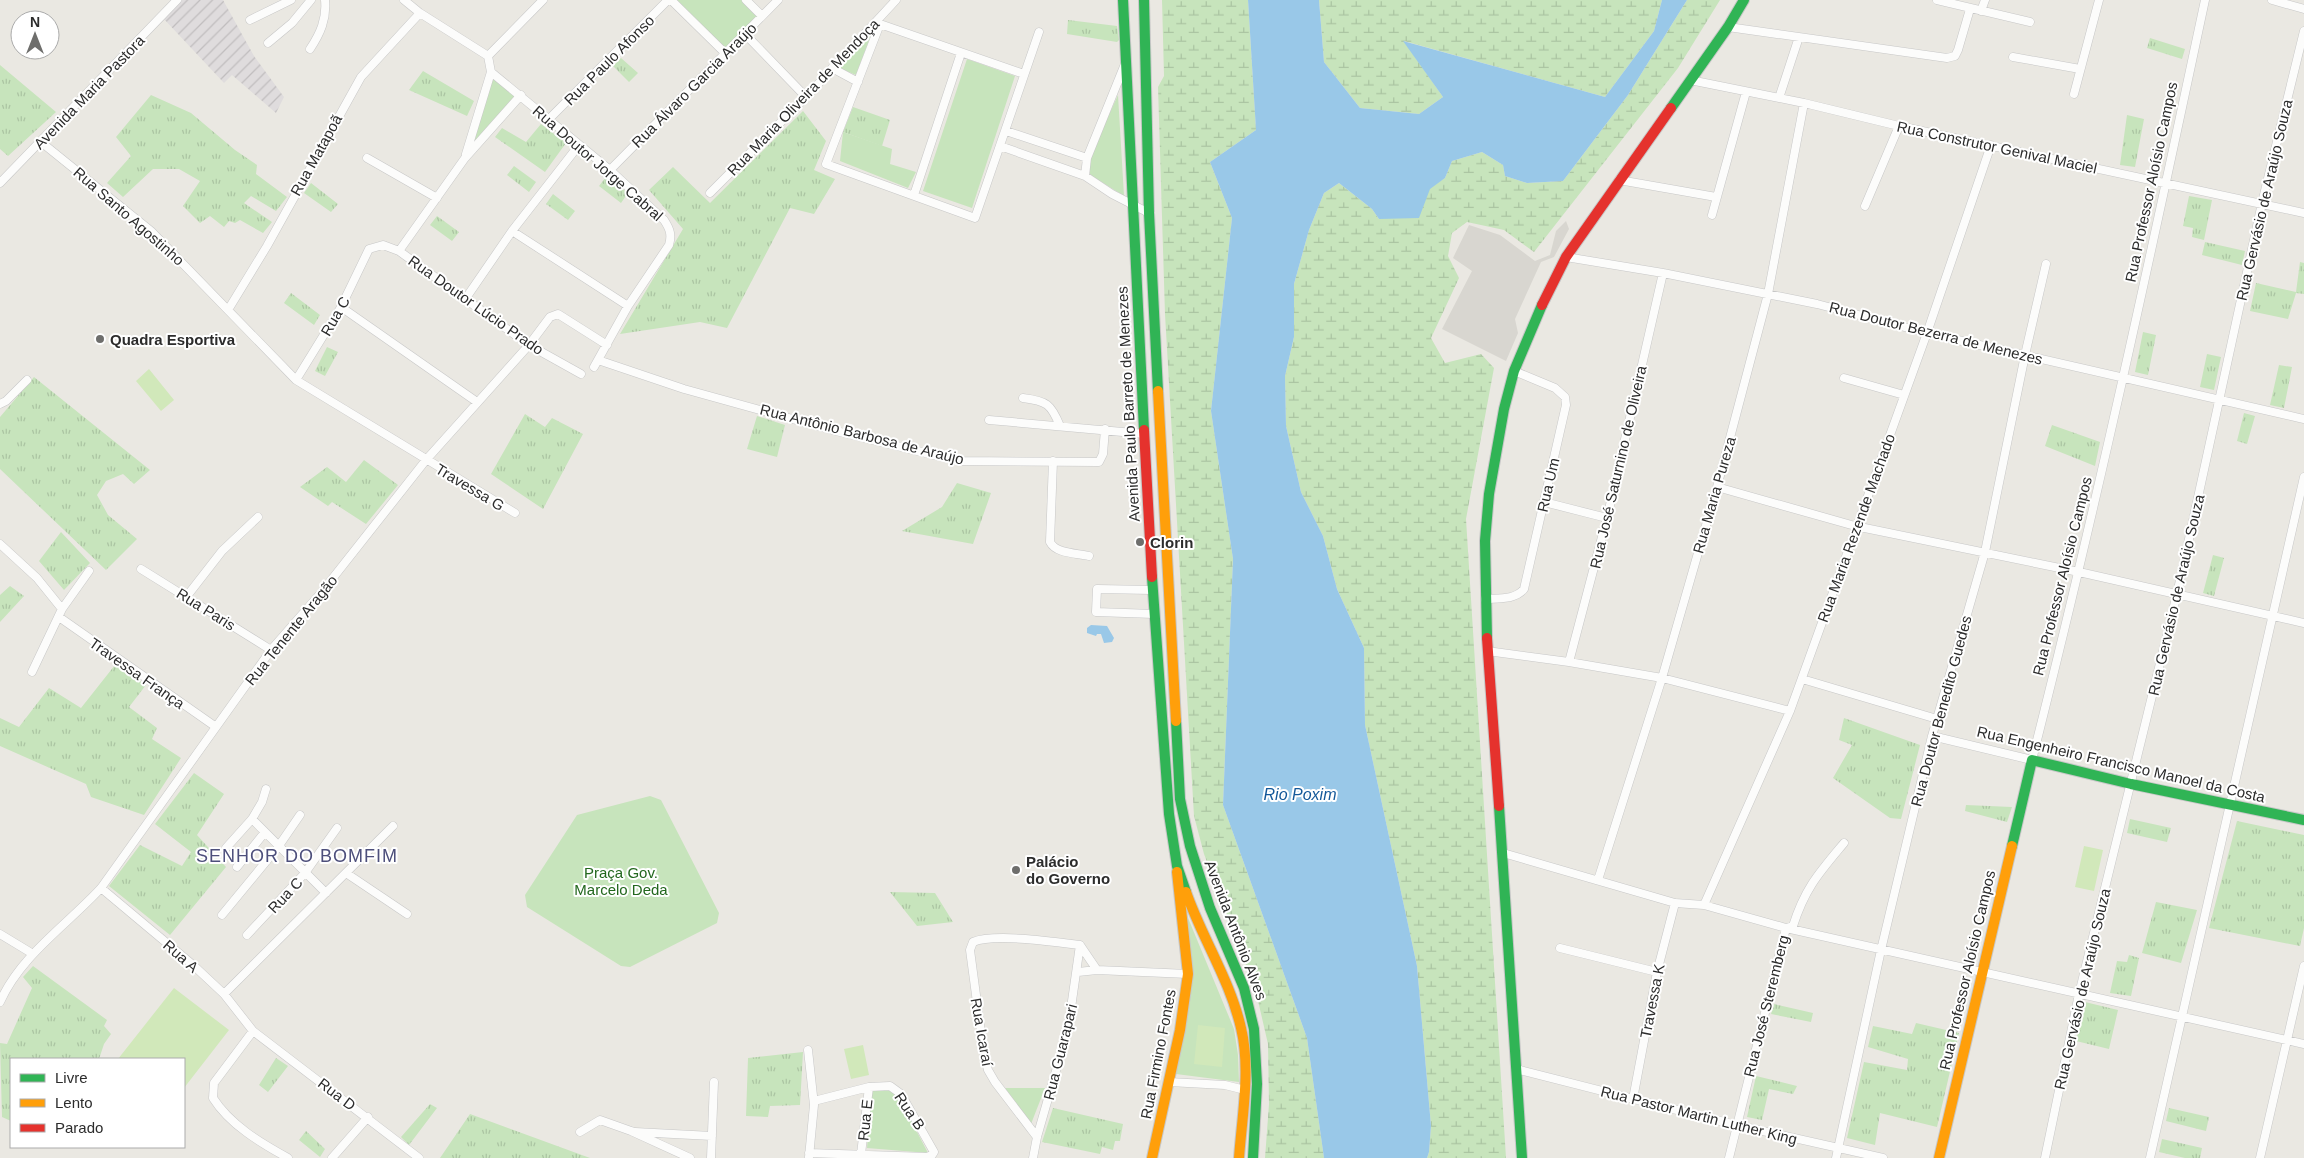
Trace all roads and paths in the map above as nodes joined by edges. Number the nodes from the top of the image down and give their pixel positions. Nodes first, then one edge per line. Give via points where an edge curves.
1 (177, 0) edge
2 (291, 0) edge
3 (311, 0) edge
4 (325, 0) edge
5 (404, 0) edge
6 (670, 0) edge
7 (746, 0) edge
8 (778, 0) edge
9 (896, 0) edge
10 (1123, 0) edge
11 (1144, 0) edge
12 (1744, 0) edge
13 (1937, 0) edge
14 (1985, 0) edge
15 (2099, 0) edge
16 (2205, 0) edge
17 (2272, 0) edge
18 (540, 1) edge
19 (1970, 9) junction
20 (2304, 9) edge
21 (1981, 11) junction
22 (420, 13) junction
23 (762, 16) junction
24 (250, 20) dead end
25 (2030, 22) dead end
26 (878, 23) junction
27 (1728, 27) junction
28 (2304, 31) edge
29 (1039, 32) dead end
30 (745, 34) junction
31 (1799, 37) junction
32 (268, 43) dead end
33 (310, 49) dead end
34 (961, 53) junction
35 (726, 54) junction
36 (488, 56) junction
37 (2014, 57) dead end
38 (1126, 60) junction
39 (832, 68) junction
40 (2080, 69) junction
41 (492, 72) junction
42 (1024, 74) junction
43 (1126, 76) junction
44 (1145, 79) junction
45 (1690, 80) junction
46 (858, 82) junction
47 (1746, 92) junction
48 (2074, 94) dead end
49 (521, 95) junction
50 (806, 97) junction
51 (1779, 98) junction
52 (1804, 103) junction
53 (549, 119) junction
54 (1899, 126) junction
55 (1006, 131) junction
56 (41, 142) junction
57 (579, 144) junction
58 (1000, 146) junction
59 (1990, 146) junction
60 (367, 158) dead end
61 (464, 158) junction
62 (1087, 158) junction
63 (610, 170) junction
64 (1085, 176) junction
65 (1619, 180) junction
66 (0, 183) edge
67 (2166, 184) junction
68 (710, 193) dead end
69 (914, 195) junction
70 (1716, 197) junction
71 (437, 198) junction
72 (2262, 203) junction
73 (1133, 206) junction
74 (1865, 206) dead end
75 (1149, 213) junction
76 (2304, 213) edge
77 (1712, 215) dead end
78 (512, 231) junction
79 (369, 249) joint
80 (399, 251) junction
81 (1566, 258) junction
82 (2046, 264) dead end
83 (1663, 273) junction
84 (1768, 294) junction
85 (466, 298) junction
86 (628, 306) junction
87 (341, 307) junction
88 (228, 310) junction
89 (1927, 332) junction
90 (529, 345) junction
91 (607, 345) junction
92 (2025, 355) junction
93 (596, 364) joint
94 (1514, 371) junction
95 (581, 374) dead end
96 (1844, 378) dead end
97 (2124, 378) junction
98 (27, 380) dead end
99 (296, 380) junction
100 (1904, 395) junction
101 (1023, 398) dead end
102 (2220, 400) junction
103 (477, 402) junction
104 (0, 404) edge
105 (2304, 419) edge
106 (989, 420) dead end
107 (1060, 426) junction
108 (1105, 430) junction
109 (1145, 434) junction
110 (426, 460) junction
111 (1053, 461) junction
112 (2304, 478) edge
113 (1717, 487) junction
114 (1544, 502) junction
115 (514, 514) dead end
116 (258, 517) dead end
117 (1607, 518) junction
118 (1855, 526) junction
119 (0, 544) edge
120 (1986, 552) junction
121 (1089, 556) dead end
122 (140, 569) dead end
123 (89, 571) dead end
124 (2079, 572) junction
125 (1152, 590) junction
126 (2177, 594) junction
127 (187, 596) junction
128 (1485, 599) junction
129 (61, 613) junction
130 (1154, 614) junction
131 (2273, 616) junction
132 (2304, 624) edge
133 (271, 650) junction
134 (1487, 651) junction
135 (1570, 662) junction
136 (32, 672) dead end
137 (1662, 678) junction
138 (1802, 678) junction
139 (1790, 711) junction
140 (1936, 719) junction
141 (216, 727) junction
142 (1932, 736) junction
143 (2032, 760) junction
144 (2131, 784) junction
145 (266, 789) dead end
146 (2229, 805) junction
147 (300, 815) dead end
148 (252, 818) junction
149 (2304, 820) edge
150 (392, 826) dead end
151 (337, 828) dead end
152 (265, 832) junction
153 (1186, 833) joint
154 (1844, 843) dead end
155 (278, 847) junction
156 (226, 848) dead end
157 (1503, 853) junction
158 (1177, 866) junction
159 (237, 867) dead end
160 (305, 873) junction
161 (346, 873) junction
162 (1598, 880) junction
163 (101, 888) junction
164 (326, 893) junction
165 (1675, 904) junction
166 (1704, 905) junction
167 (407, 914) dead end
168 (222, 915) dead end
169 (1786, 928) junction
170 (0, 934) edge
171 (247, 935) dead end
172 (1080, 944) junction
173 (1560, 948) dead end
174 (1881, 950) junction
175 (33, 954) junction
176 (2304, 966) edge
177 (1097, 970) junction
178 (1982, 971) junction
179 (1078, 972) junction
180 (1657, 972) junction
181 (1188, 974) junction
182 (224, 994) junction
183 (2079, 994) junction
184 (0, 1002) edge
185 (2182, 1017) junction
186 (253, 1031) junction
187 (2286, 1041) junction
188 (2304, 1044) edge
189 (808, 1050) dead end
190 (1516, 1069) junction
191 (714, 1082) dead end
192 (1169, 1082) junction
193 (869, 1087) junction
194 (1245, 1090) junction
195 (1633, 1099) junction
196 (814, 1101) junction
197 (368, 1117) junction
198 (1736, 1124) junction
199 (580, 1132) dead end
200 (631, 1132) junction
201 (712, 1136) junction
202 (1037, 1137) junction
203 (1838, 1148) junction
204 (861, 1154) junction
205 (809, 1156) edge
206 (288, 1158) edge
207 (332, 1158) edge
208 (419, 1158) edge
209 (690, 1158) edge
210 (711, 1158) edge
211 (1033, 1158) edge
212 (1152, 1158) edge
213 (1239, 1158) edge
214 (1253, 1158) edge
215 (1522, 1158) edge
216 (1729, 1158) edge
217 (1836, 1158) edge
218 (1884, 1158) edge
219 (1939, 1158) edge
220 (2045, 1158) edge
221 (2150, 1158) edge
222 (2260, 1158) edge

1 - 56 street, Avenida Maria Pastora
2 - 24 street
3 - 32 street via 292,23
4 - 33 street via 322,29
5 - 22 street
6 - 35 street
6 - 53 street, Rua Paulo Afonso
7 - 23 street
8 - 23 street, Rua Álvaro Garcia Araújo
9 - 26 street, Rua Maria Oliveira de Mendoça
10 - 38 main road, Avenida Paulo Barreto de Menezes
11 - 44 main road, Avenida Paulo Barreto de Menezes
12 - 27 main road
13 - 19 street
14 - 21 street
15 - 40 street
16 - 67 street, Rua Professor Aloísio Campos
17 - 20 street
18 - 36 street
19 - 21 street
19 - 31 street via 1954,56 1938,58
21 - 25 street
22 - 36 street
22 - 88 street, Rua Matapoã via 361,76
23 - 30 street, Rua Álvaro Garcia Araújo
26 - 34 street
26 - 39 street, Rua Maria Oliveira de Mendoça
26 - 46 street
27 - 31 street
27 - 45 main road
28 - 72 street, Rua Gervásio de Araújo Souza
29 - 42 street
30 - 35 street, Rua Álvaro Garcia Araújo
30 - 50 street
31 - 51 street
34 - 42 street
34 - 69 street
35 - 63 street, Rua Álvaro Garcia Araújo
36 - 41 street
37 - 40 street
38 - 43 main road, Avenida Paulo Barreto de Menezes
38 - 62 street
39 - 46 street
39 - 50 street, Rua Maria Oliveira de Mendoça
40 - 48 street
41 - 49 street, Rua Doutor Jorge Cabral
41 - 61 street
42 - 55 street
43 - 44 main road via 1134,81
43 - 73 main road, Avenida Paulo Barreto de Menezes
44 - 75 main road, Avenida Paulo Barreto de Menezes
45 - 47 street, Rua Construtor Genival Maciel
45 - 65 main road
46 - 69 street via 826,164
47 - 51 street, Rua Construtor Genival Maciel
47 - 70 street
49 - 53 street, Rua Doutor Jorge Cabral
49 - 61 street
50 - 68 street, Rua Maria Oliveira de Mendoça
51 - 52 street, Rua Construtor Genival Maciel
52 - 54 street, Rua Construtor Genival Maciel
52 - 84 street, Rua Maria Pureza
53 - 57 street, Rua Doutor Jorge Cabral
54 - 59 street, Rua Construtor Genival Maciel
54 - 74 street
55 - 58 street
55 - 62 street
56 - 66 street, Avenida Maria Pastora
56 - 88 street, Rua Santo Agostinho via 151,232
57 - 63 street, Rua Doutor Jorge Cabral
57 - 78 street
58 - 64 street
58 - 69 street via 975,218
59 - 67 street, Rua Construtor Genival Maciel
59 - 89 street, Rua Maria Rezende Machado
60 - 71 street
61 - 71 street
62 - 64 street
63 - 86 street, Rua Doutor Jorge Cabral via 664,220 671,236 669,245
64 - 73 street
65 - 70 street
65 - 81 main road
67 - 72 street, Rua Construtor Genival Maciel
67 - 97 street, Rua Professor Aloísio Campos
70 - 77 street
71 - 80 street
72 - 76 street, Rua Construtor Genival Maciel
72 - 102 street, Rua Gervásio de Araújo Souza
73 - 75 street
73 - 109 main road, Avenida Paulo Barreto de Menezes
75 - 153 main road, Avenida Paulo Barreto de Menezes via 1176,740
78 - 85 street
78 - 86 street
79 - 80 street, Rua Doutor Lúcio Prado via 383,245
79 - 87 street, Rua C
80 - 85 street, Rua Doutor Lúcio Prado
81 - 83 street, Rua Doutor Bezerra de Menezes
81 - 94 main road
82 - 92 street, Rua Doutor Benedito Guedes
83 - 84 street, Rua Doutor Bezerra de Menezes
83 - 117 street, Rua José Saturnino de Oliveira
84 - 89 street, Rua Doutor Bezerra de Menezes
84 - 113 street, Rua Maria Pureza
85 - 90 street, Rua Doutor Lúcio Prado
86 - 91 street, Rua Doutor Jorge Cabral
87 - 99 street, Rua C
87 - 103 street
88 - 99 street, Rua Santo Agostinho
89 - 92 street, Rua Doutor Bezerra de Menezes
89 - 100 street, Rua Maria Rezende Machado
90 - 91 street, Rua Tenente Aragão via 554,314
90 - 95 street, Rua Doutor Lúcio Prado
90 - 103 street, Rua Tenente Aragão
91 - 93 street, Rua Doutor Jorge Cabral
92 - 97 street, Rua Doutor Bezerra de Menezes
92 - 120 street, Rua Doutor Benedito Guedes
93 - 111 street, Rua Antônio Barbosa de Araújo via 836,431 958,461
94 - 114 street, Rua Um via 1555,388 1565,396 1566,405
94 - 128 main road via 1489,494
96 - 100 street
97 - 102 street, Rua Doutor Bezerra de Menezes
97 - 124 street, Rua Professor Aloísio Campos
98 - 104 street
99 - 110 street, Travessa G
100 - 118 street, Rua Maria Rezende Machado
101 - 107 street via 1036,399 1050,406
102 - 105 street, Rua Doutor Bezerra de Menezes
102 - 126 street, Rua Gervásio de Araújo Souza
103 - 110 street, Rua Tenente Aragão
106 - 107 street
107 - 108 street
108 - 109 street
108 - 111 street, Rua Antônio Barbosa de Araújo via 1099,462
109 - 125 main road, Avenida Paulo Barreto de Menezes
110 - 115 street, Travessa G
110 - 133 street, Rua Tenente Aragão via 321,593
111 - 121 street via 1050,542 1058,550
112 - 131 street
113 - 118 street
113 - 137 street, Rua Maria Pureza
114 - 117 street
114 - 128 street, Rua Um via 1524,589 1514,597
116 - 127 street via 222,551
117 - 135 street, Rua José Saturnino de Oliveira
118 - 120 street
118 - 138 street, Rua Maria Rezende Machado
119 - 129 street, Travessa França via 37,578
120 - 124 street
120 - 140 street, Rua Doutor Benedito Guedes
122 - 127 street, Rua Paris
123 - 129 street
124 - 126 street
124 - 143 street, Rua Professor Aloísio Campos
125 - 130 main road, Avenida Paulo Barreto de Menezes
125 - 130 street via 1097,589 1096,612
126 - 131 street
126 - 144 street, Rua Gervásio de Araújo Souza
127 - 133 street, Rua Paris
128 - 134 main road
129 - 136 street
129 - 141 street, Travessa França
130 - 158 main road, Avenida Paulo Barreto de Menezes via 1168,805
131 - 132 street
131 - 146 street
133 - 141 street, Rua Tenente Aragão
134 - 135 street
134 - 157 main road
135 - 137 street
137 - 139 street
137 - 162 street, Rua Maria Pureza
138 - 139 street, Rua Maria Rezende Machado
138 - 140 street
139 - 166 street, Rua Maria Rezende Machado
140 - 142 street, Rua Doutor Benedito Guedes
141 - 163 street, Rua Tenente Aragão
142 - 143 street, Rua Engenheiro Francisco Manoel da Costa
142 - 174 street, Rua Doutor Benedito Guedes
143 - 144 main road, Rua Engenheiro Francisco Manoel da Costa
143 - 178 main road, Rua Professor Aloísio Campos
144 - 146 main road, Rua Engenheiro Francisco Manoel da Costa
144 - 183 street, Rua Gervásio de Araújo Souza
145 - 148 street
146 - 149 main road, Rua Engenheiro Francisco Manoel da Costa
146 - 185 street
147 - 155 street
148 - 152 street
148 - 156 street
150 - 161 street
151 - 160 street, Rua C
152 - 155 street
152 - 159 street
153 - 214 main road, Avenida Antônio Alves via 1216,923 1251,1010 1258,1090
154 - 169 street, Rua José Steremberg via 1812,882 1801,900 1793,926
155 - 160 street
155 - 168 street
157 - 162 street
157 - 190 main road
158 - 181 main road, Rua Firmino Fontes
158 - 194 main road, Avenida Antônio Alves via 1241,1027
160 - 164 street
160 - 171 street, Rua C
161 - 164 street
161 - 167 street
162 - 165 street
163 - 175 street, Rua Tenente Aragão
163 - 182 street, Rua A
164 - 182 street
165 - 166 street
165 - 180 street, Travessa K
166 - 169 street
169 - 174 street
169 - 198 street, Rua José Steremberg
170 - 175 street
172 - 177 street
172 - 179 street, Rua Guarapari
172 - 202 street, Rua Icaraí via 986,939 973,942 970,950 988,1070
173 - 180 street
174 - 178 street
174 - 203 street, Rua Doutor Benedito Guedes
175 - 184 street, Rua Tenente Aragão via 7,986
176 - 187 street
177 - 179 street
177 - 181 street
178 - 183 street
178 - 219 main road, Rua Professor Aloísio Campos
179 - 202 street, Rua Guarapari via 1068,1030
180 - 195 street, Travessa K
181 - 192 main road, Rua Firmino Fontes
182 - 186 street, Rua A
183 - 185 street
183 - 220 street, Rua Gervásio de Araújo Souza
185 - 187 street
185 - 221 street
186 - 197 street, Rua D
186 - 206 street via 214,1083 213,1091 217,1104 230,1119
187 - 188 street
187 - 222 street
189 - 196 street
190 - 195 street, Rua Pastor Martin Luther King
190 - 215 main road
191 - 201 street
192 - 194 street via 1225,1085
192 - 212 main road, Rua Firmino Fontes
193 - 196 street, Rua B
193 - 204 street, Rua E
193 - 204 street, Rua B via 890,1086 901,1094 933,1148 932,1155 926,1156
194 - 213 main road, Avenida Antônio Alves
195 - 198 street, Rua Pastor Martin Luther King
196 - 205 street
197 - 207 street
197 - 208 street, Rua D
198 - 203 street, Rua Pastor Martin Luther King
198 - 216 street, Rua José Steremberg
199 - 200 street via 600,1120
200 - 201 street
200 - 209 street
201 - 210 street
202 - 211 street, Rua Guarapari
203 - 217 street, Rua Doutor Benedito Guedes
203 - 218 street, Rua Pastor Martin Luther King
204 - 205 street

